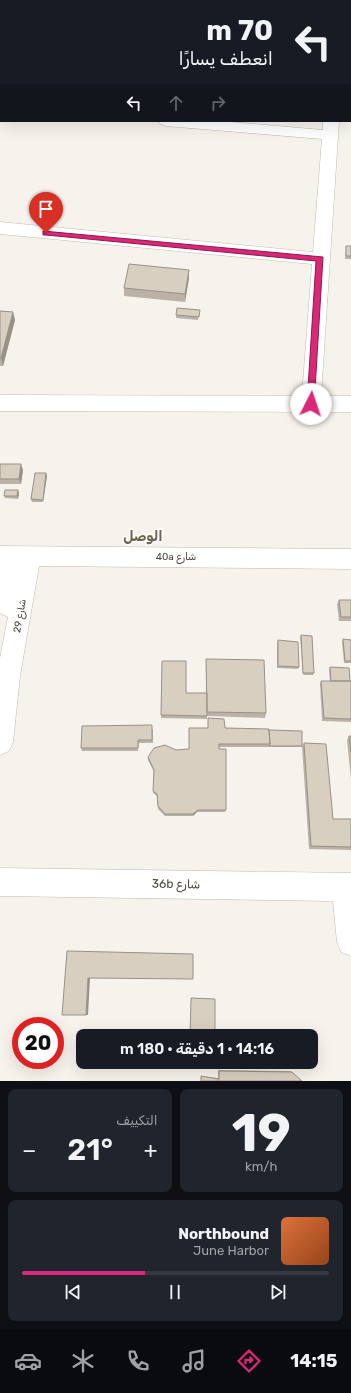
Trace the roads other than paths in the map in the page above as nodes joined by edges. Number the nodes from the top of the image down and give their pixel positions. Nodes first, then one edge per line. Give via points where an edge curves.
1 (189, 122) edge
2 (330, 128) edge
3 (0, 228) edge
4 (320, 259) junction
5 (0, 403) edge
6 (311, 404) junction
7 (351, 404) edge
8 (14, 556) edge
9 (351, 558) edge
10 (0, 742) edge
11 (0, 882) edge
12 (348, 887) edge
13 (351, 942) edge

1 - 2 street
2 - 4 street
3 - 4 street
4 - 6 street
5 - 6 street
6 - 7 street
8 - 9 street, 40a شارع
8 - 10 street, شارع 29 via 14,649
11 - 12 street, 36b شارع
12 - 13 street

